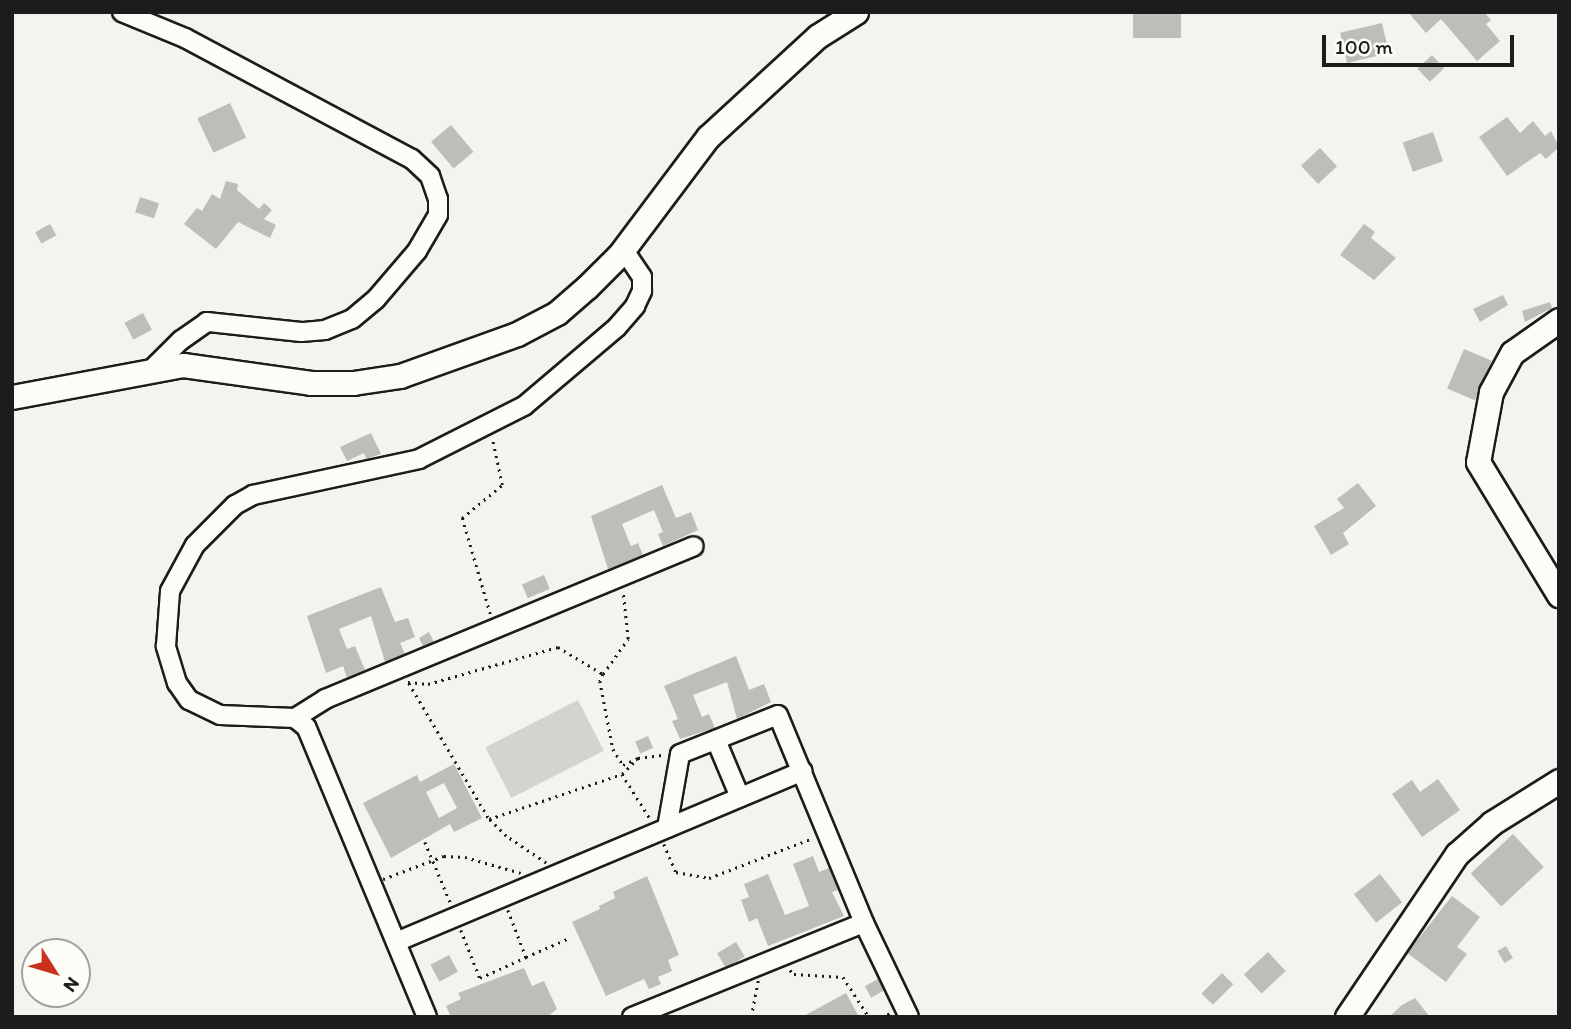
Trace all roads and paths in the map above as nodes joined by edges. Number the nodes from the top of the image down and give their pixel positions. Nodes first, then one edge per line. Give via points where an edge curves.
1 (122, 12) edge
2 (856, 12) edge
3 (623, 249) junction
4 (1559, 320) edge
5 (154, 367) junction
6 (12, 397) edge
7 (490, 426) junction
8 (694, 547) dead end
9 (620, 580) junction
10 (1559, 595) edge
11 (495, 630) junction
12 (603, 674) junction
13 (404, 676) junction
14 (295, 718) junction
15 (716, 740) junction
16 (680, 754) junction
17 (638, 758) junction
18 (803, 771) junction
19 (622, 774) junction
20 (1559, 781) edge
21 (740, 797) junction
22 (489, 819) junction
23 (662, 830) junction
24 (828, 832) junction
25 (425, 842) dead end
26 (432, 860) junction
27 (552, 876) junction
28 (373, 883) junction
29 (502, 898) junction
30 (456, 917) junction
31 (864, 923) junction
32 (567, 939) dead end
33 (396, 942) junction
34 (526, 957) junction
35 (769, 961) junction
36 (427, 1017) edge
37 (632, 1017) edge
38 (751, 1017) edge
39 (869, 1017) edge
40 (909, 1017) edge
41 (1347, 1017) edge

1 - 5 street via 185,38 412,159 430,176 438,199 438,215 417,251 376,299 352,319 325,330 301,332 207,322
2 - 3 main road via 818,37 708,137
3 - 5 main road via 557,313 460,358 400,376 311,383 183,365
3 - 7 street via 642,277 635,306 617,327 524,406
4 - 10 main road via 1512,353 1491,392 1478,462
5 - 6 main road
7 - 11 path via 502,485 462,518
7 - 14 street via 391,467 253,495 215,520 195,545 170,591 164,620 177,683 189,700 220,715
8 - 9 street
9 - 11 street
9 - 12 path via 628,639
11 - 13 street
12 - 13 path via 558,647 428,684
12 - 17 path via 600,681 613,749 623,765
13 - 14 street via 325,699
13 - 22 path
14 - 28 street via 318,748
15 - 16 street
15 - 18 street via 778,715
15 - 21 street
16 - 17 path
16 - 23 street
17 - 19 path
18 - 21 street
18 - 24 street
19 - 22 path
19 - 23 path
20 - 41 main road via 1492,823 1457,854
21 - 23 street
22 - 27 path
23 - 24 path via 676,872 709,878
23 - 27 street
24 - 31 street
25 - 26 path
26 - 27 path via 465,856
26 - 28 path
26 - 30 path
27 - 29 street
28 - 33 street
29 - 30 street
29 - 34 path
30 - 33 street
30 - 34 path via 480,978
31 - 35 street
31 - 40 street
32 - 34 path
33 - 36 street
35 - 37 street
35 - 38 path
35 - 39 path via 794,974 843,978

